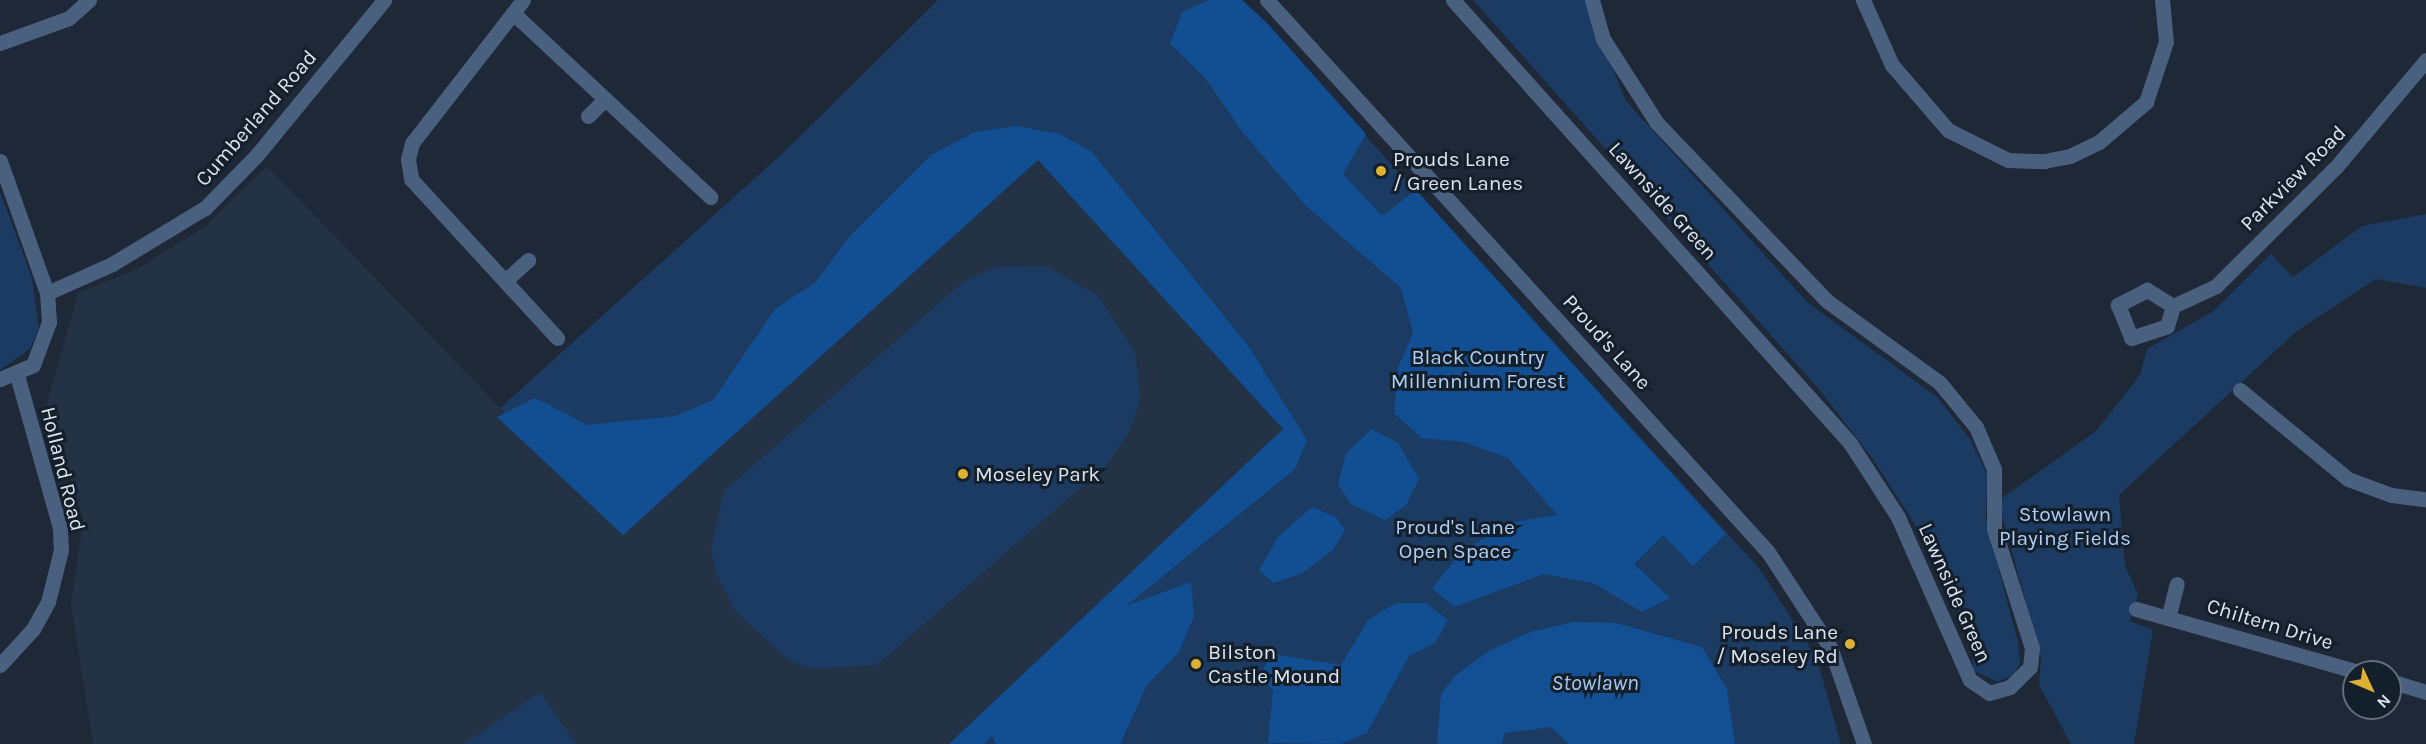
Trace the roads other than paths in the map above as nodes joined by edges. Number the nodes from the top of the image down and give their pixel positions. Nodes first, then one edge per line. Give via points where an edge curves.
1 (89, 0) edge
2 (384, 0) edge
3 (523, 0) edge
4 (1267, 0) edge
5 (1453, 0) edge
6 (1592, 0) edge
7 (1863, 0) edge
8 (2162, 0) edge
9 (513, 14) junction
10 (0, 43) edge
11 (2426, 60) edge
12 (605, 99) junction
13 (588, 116) dead end
14 (0, 161) edge
15 (710, 197) dead end
16 (528, 260) dead end
17 (506, 280) junction
18 (47, 293) junction
19 (2173, 306) dead end
20 (556, 338) dead end
21 (17, 375) junction
22 (0, 379) edge
23 (2240, 390) dead end
24 (2426, 499) edge
25 (2177, 584) dead end
26 (2136, 609) dead end
27 (2169, 615) junction
28 (0, 665) edge
29 (2342, 667) edge
30 (2402, 685) edge
31 (2426, 692) edge
32 (1864, 744) edge

1 - 10 street via 69,18
2 - 18 street, Cumberland Road via 256,156 205,208 122,258
3 - 9 street
4 - 32 street, Proud's Lane via 1768,552 1830,647
5 - 6 street, Lawnside Green via 1850,442 1898,517 1970,680 1989,693 2010,687 2030,667 2032,648 1994,529 1994,469 1976,427 1940,383 1827,301 1657,123 1603,39
7 - 8 street via 1892,65 1948,130 2008,160 2044,161 2070,156 2099,142 2146,102 2166,42
9 - 12 street
9 - 17 street via 412,143 408,159 411,179
11 - 19 street, Parkview Road via 2366,134 2216,286
12 - 13 street
12 - 15 street
14 - 18 street
16 - 17 street
17 - 20 street
18 - 21 street via 44,346 33,365
21 - 22 street
21 - 28 street, Holland Road via 60,528 61,550 48,602 33,629
23 - 24 street via 2348,478 2391,495
25 - 27 street
26 - 27 street, Chiltern Drive
27 - 29 street, Chiltern Drive
30 - 31 street

